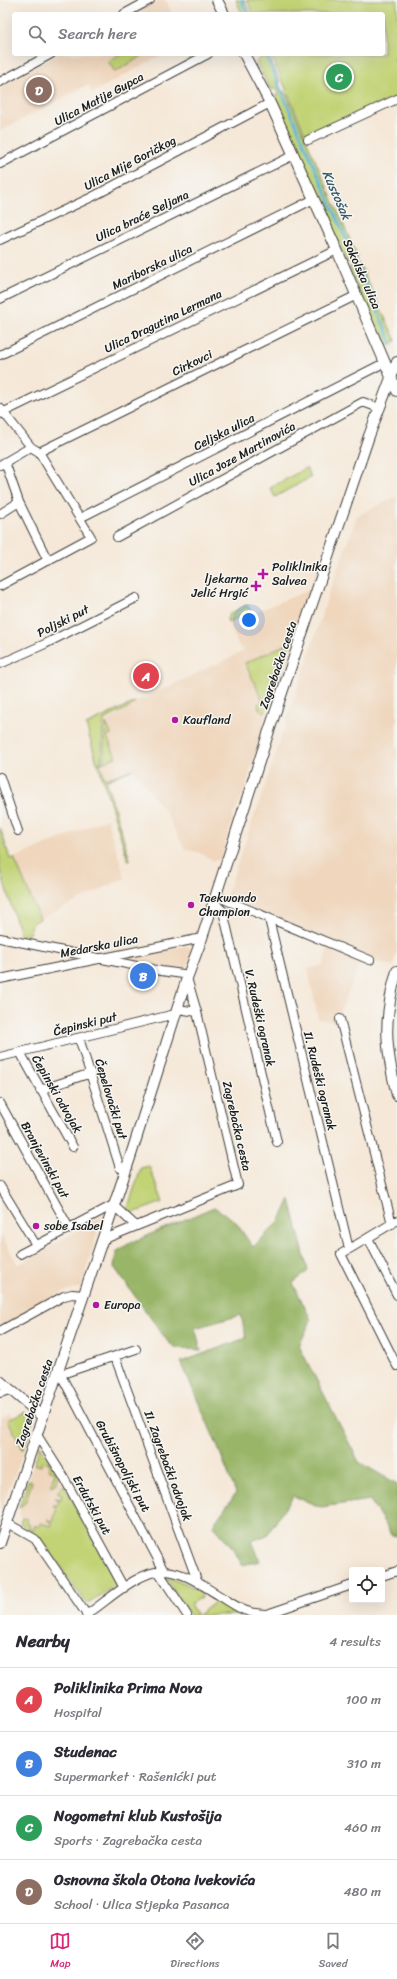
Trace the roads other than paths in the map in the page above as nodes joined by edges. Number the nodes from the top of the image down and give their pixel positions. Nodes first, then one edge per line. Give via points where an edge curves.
1 (150, 0) edge
2 (217, 0) edge
3 (128, 12) edge
4 (223, 12) edge
5 (47, 56) edge
6 (204, 56) edge
7 (245, 56) edge
8 (0, 82) edge
9 (397, 99) edge
10 (270, 103) junction
11 (308, 140) dead end
12 (294, 155) junction
13 (0, 164) edge
14 (314, 199) junction
15 (0, 240) edge
16 (337, 250) junction
17 (357, 295) junction
18 (0, 299) edge
19 (0, 355) edge
20 (397, 362) edge
21 (378, 366) dead end
22 (391, 376) junction
23 (397, 392) edge
24 (380, 408) junction
25 (1, 412) edge
26 (31, 447) junction
27 (39, 452) junction
28 (3, 464) edge
29 (19, 502) junction
30 (0, 514) edge
31 (80, 518) junction
32 (117, 537) dead end
33 (48, 561) junction
34 (0, 586) edge
35 (136, 598) dead end
36 (0, 664) edge
37 (0, 777) edge
38 (18, 831) dead end
39 (215, 899) junction
40 (269, 919) junction
41 (0, 938) edge
42 (202, 938) junction
43 (100, 958) junction
44 (370, 960) dead end
45 (397, 971) edge
46 (187, 978) junction
47 (0, 979) edge
48 (197, 1012) junction
49 (177, 1013) junction
50 (340, 1019) dead end
51 (79, 1038) junction
52 (20, 1052) junction
53 (0, 1057) edge
54 (91, 1073) junction
55 (40, 1090) junction
56 (397, 1095) edge
57 (0, 1103) edge
58 (277, 1142) dead end
59 (73, 1146) dead end
60 (120, 1168) dead end
61 (0, 1186) edge
62 (113, 1205) junction
63 (395, 1222) edge
64 (136, 1226) junction
65 (69, 1228) junction
66 (368, 1238) junction
67 (102, 1240) junction
68 (36, 1245) junction
69 (349, 1249) junction
70 (20, 1254) dead end
71 (84, 1295) junction
72 (397, 1295) edge
73 (0, 1331) edge
74 (136, 1349) dead end
75 (115, 1357) junction
76 (397, 1366) edge
77 (58, 1374) junction
78 (0, 1381) edge
79 (10, 1390) junction
80 (0, 1393) edge
81 (43, 1417) junction
82 (37, 1435) junction
83 (7, 1523) junction
84 (0, 1543) edge
85 (161, 1571) junction
86 (397, 1571) edge
87 (385, 1575) edge
88 (198, 1583) junction
89 (349, 1586) edge
90 (124, 1588) junction
91 (246, 1614) edge
92 (272, 1614) edge
93 (86, 1615) edge
94 (187, 1615) edge

1 - 3 street
2 - 4 street
5 - 8 street
6 - 13 street, Ulica Matije Gupca
7 - 10 street, Sokolska ulica
9 - 11 street
10 - 12 street, Sokolska ulica
10 - 15 street, Ulica Mije Goričkog via 92,197
12 - 14 street, Sokolska ulica
12 - 18 street, Ulica braće Seljana
14 - 16 street, Sokolska ulica
14 - 19 street, Mariborska ulica
16 - 17 street, Sokolska ulica
16 - 25 street, Ulica Dragutina Lermana
17 - 22 street, Sokolska ulica
17 - 27 street, Cirkovci
20 - 22 street, Zagrebačka cesta
21 - 31 street, Celjska ulica
22 - 23 street, Sokolska ulica
22 - 24 street, Zagrebačka cesta
24 - 32 street, Ulica Joze Martinovića via 363,402
24 - 39 street, Zagrebačka cesta via 266,740
25 - 26 street
26 - 27 street
26 - 28 street
27 - 31 street
28 - 29 street
29 - 30 street
29 - 33 street
31 - 33 street via 91,538
33 - 34 street
35 - 36 street, Poljski put via 46,644
37 - 38 street
39 - 40 street
39 - 42 street, Zagrebačka cesta
39 - 58 street, V. Rudeški ogranak via 223,911
40 - 44 street
40 - 69 street, II. Rudeški ogranak
41 - 43 street
42 - 43 street, Medarska ulica
42 - 46 street, Zagrebačka cesta
43 - 46 street via 183,974
43 - 47 street, Medarska ulica
45 - 56 street via 388,1002 386,1025 387,1049
46 - 48 street, Zagrebačka cesta
46 - 49 street, Zagrebačka cesta
48 - 49 street
48 - 64 street, Zagrebačka cesta via 238,1185
49 - 51 street, Čepinski put
49 - 62 street, Zagrebačka cesta
50 - 63 street
51 - 52 street, Čepinski put
51 - 54 street, Čepelovački put
52 - 53 street, Čepinski put
52 - 55 street, Čepinski odvojak
54 - 55 street
54 - 60 street, Čepelovački put
55 - 59 street, Čepinski odvojak
57 - 65 street, Branjevinski put
61 - 68 street
62 - 64 street
62 - 65 street
62 - 67 street, Zagrebačka cesta
63 - 66 street
64 - 67 street, Zagrebačka cesta
65 - 68 street
66 - 69 street
66 - 72 street
67 - 71 street, Zagrebačka cesta
68 - 70 street
69 - 76 street via 340,1254
71 - 73 street via 64,1296
71 - 77 street, Zagrebačka cesta
74 - 75 street
75 - 77 street
75 - 88 street, II. Zagrebački odvojak
77 - 81 street, Zagrebačka cesta
77 - 85 street, Grubišnopoljski put via 63,1379
78 - 79 street
79 - 80 street
79 - 81 street
81 - 82 street, Zagrebačka cesta
82 - 83 street, Zagrebačka cesta
82 - 90 street, Erdutski put via 63,1476
83 - 84 street, Zagrebačka cesta
83 - 93 street via 34,1539
85 - 88 street via 180,1575
85 - 90 street via 144,1576
85 - 94 street, Grubišnopoljski put
86 - 87 street
88 - 91 street
89 - 92 street
90 - 93 street
91 - 92 street

